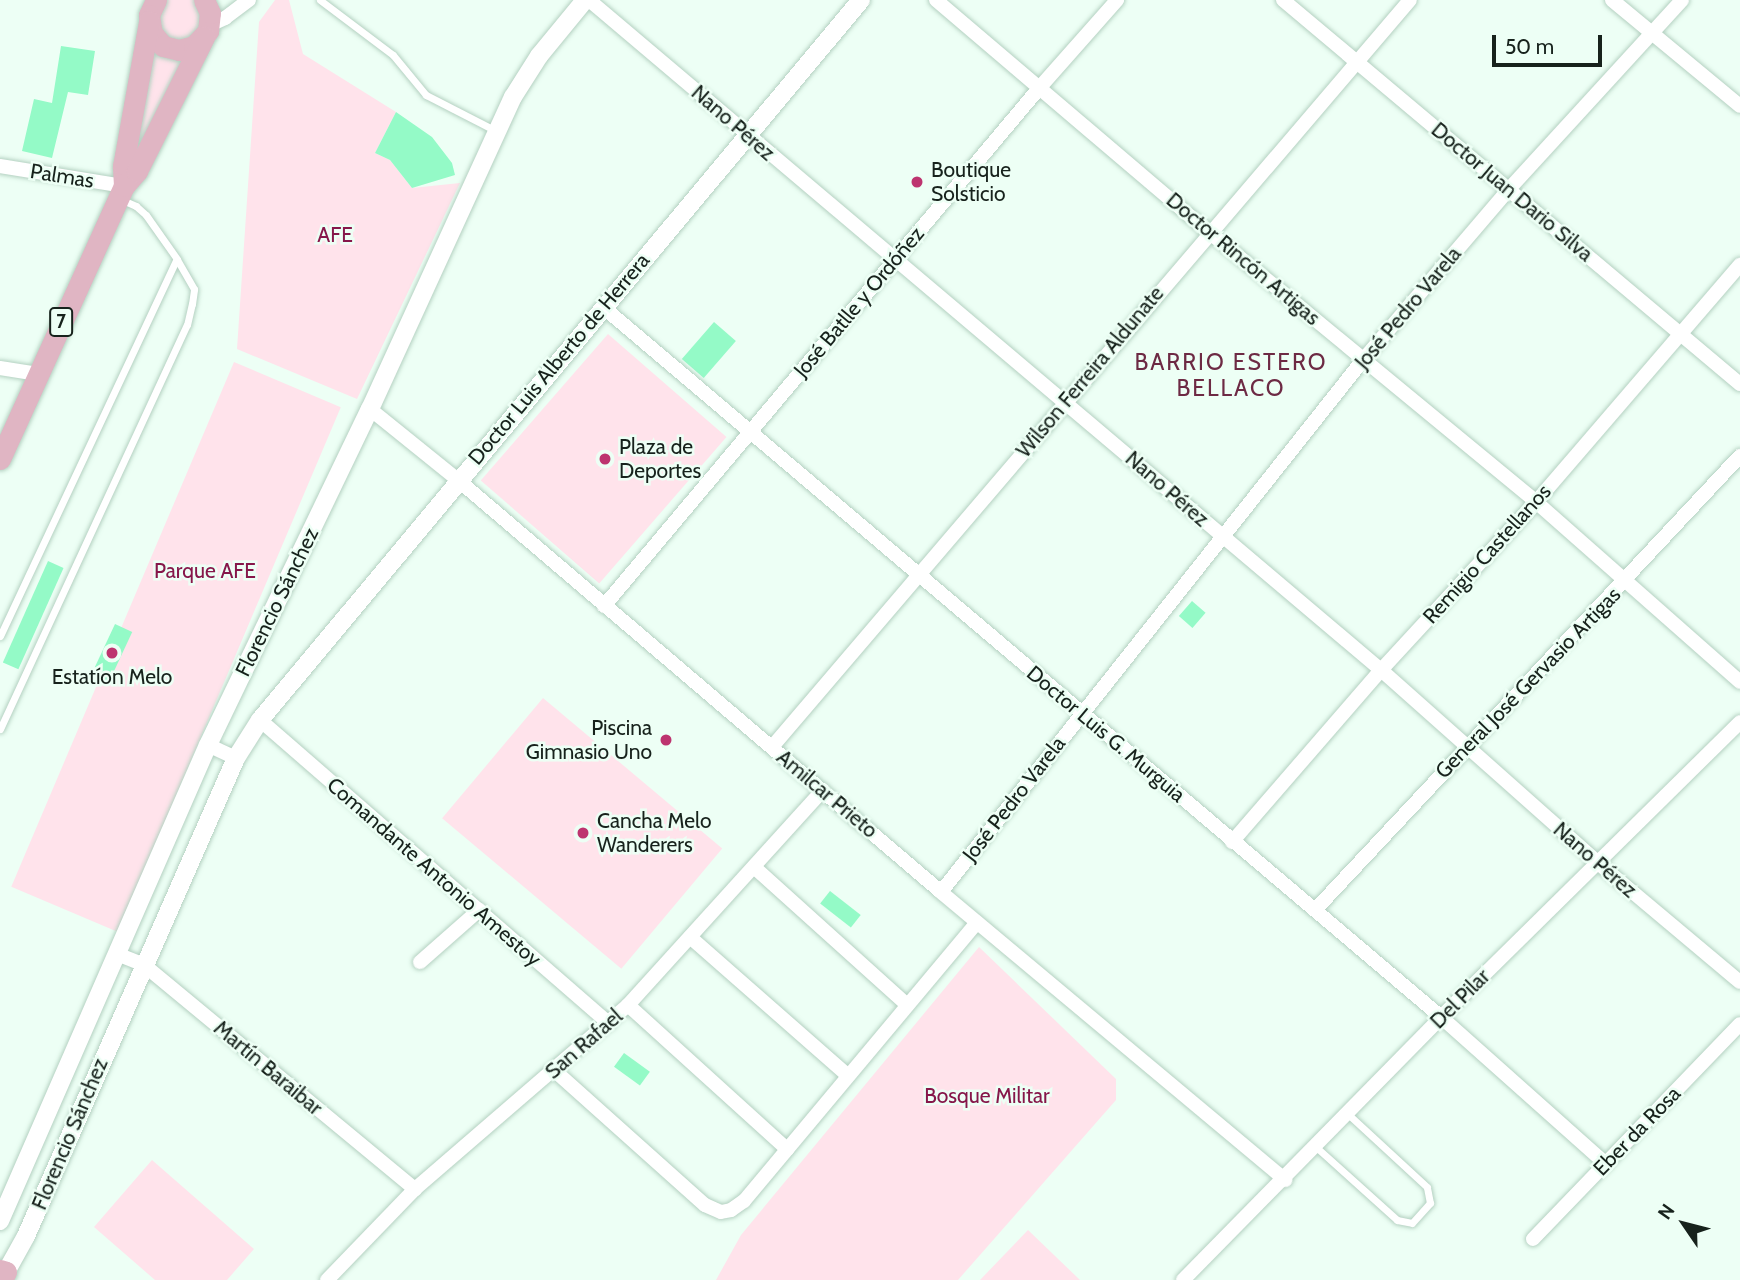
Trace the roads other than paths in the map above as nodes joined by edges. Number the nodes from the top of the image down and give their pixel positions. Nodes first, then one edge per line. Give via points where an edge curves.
1 (249, 0) edge
2 (320, 0) edge
3 (587, 0) edge
4 (860, 0) edge
5 (936, 0) edge
6 (1117, 0) edge
7 (1283, 0) edge
8 (1410, 0) edge
9 (1612, 0) edge
10 (1682, 0) edge
11 (204, 1) edge
12 (150, 6) edge
13 (207, 31) junction
14 (1652, 33) junction
15 (1356, 62) junction
16 (1041, 86) junction
17 (1740, 106) edge
18 (497, 131) junction
19 (746, 134) junction
20 (0, 166) edge
21 (1509, 189) junction
22 (121, 192) junction
23 (1209, 232) junction
24 (177, 258) junction
25 (894, 261) junction
26 (1740, 265) edge
27 (603, 307) junction
28 (1680, 334) junction
29 (1363, 360) junction
30 (0, 368) edge
31 (37, 374) junction
32 (1740, 384) edge
33 (1065, 402) junction
34 (370, 409) junction
35 (749, 433) junction
36 (1740, 456) edge
37 (0, 459) edge
38 (458, 480) junction
39 (1536, 502) junction
40 (1223, 537) junction
41 (917, 575) junction
42 (1627, 580) junction
43 (604, 606) junction
44 (0, 636) edge
45 (1381, 670) junction
46 (1740, 682) edge
47 (1081, 713) junction
48 (260, 720) junction
49 (1740, 722) edge
50 (0, 729) edge
51 (208, 746) junction
52 (1466, 746) junction
53 (772, 747) junction
54 (236, 758) junction
55 (823, 790) junction
56 (1232, 842) junction
57 (1598, 863) junction
58 (754, 867) junction
59 (941, 892) junction
60 (1315, 909) junction
61 (479, 910) junction
62 (977, 922) junction
63 (690, 937) junction
64 (117, 954) junction
65 (420, 962) dead end
66 (144, 965) junction
67 (1740, 982) edge
68 (628, 1005) junction
69 (907, 1005) junction
70 (1441, 1017) junction
71 (609, 1023) junction
72 (1740, 1024) edge
73 (555, 1071) junction
74 (848, 1076) junction
75 (1348, 1114) junction
76 (1316, 1147) junction
77 (787, 1149) junction
78 (26, 1163) junction
79 (1606, 1164) junction
80 (53, 1174) junction
81 (1285, 1180) junction
82 (415, 1189) junction
83 (0, 1221) edge
84 (1533, 1239) dead end
85 (2, 1274) edge
86 (327, 1280) edge
87 (1183, 1280) edge

1 - 13 street
2 - 18 lane via 393,55 426,94
3 - 18 street, Florencio Sánchez via 539,56
3 - 19 street, Nano Pérez
4 - 19 street, Doctor Luis Alberto de Herrera
5 - 16 street, Doctor Rincón Artigas
6 - 16 street, José Batlle y Ordóñez
7 - 15 street, Doctor Juan Dario Silva
8 - 15 street, Wilson Ferreira Aldunate
9 - 14 street
10 - 14 street, José Pedro Varela
11 - 13 main road
12 - 13 main road via 155,38 173,50 189,48
12 - 22 main road, 7
13 - 22 main road, 7 via 137,171
14 - 17 street
14 - 21 street, José Pedro Varela
15 - 21 street, Doctor Juan Dario Silva
15 - 23 street, Wilson Ferreira Aldunate
16 - 23 street, Doctor Rincón Artigas
16 - 25 street, José Batlle y Ordóñez
18 - 34 street, Florencio Sánchez
19 - 25 street, Nano Pérez
19 - 27 street, Doctor Luis Alberto de Herrera
20 - 22 street, Palmas
21 - 28 street, Doctor Juan Dario Silva
21 - 29 street, José Pedro Varela
22 - 24 lane via 146,215
22 - 31 main road, 7
23 - 29 street, Doctor Rincón Artigas
23 - 33 street, Wilson Ferreira Aldunate
24 - 44 lane
24 - 50 lane via 194,289 187,325
25 - 33 street, Nano Pérez
25 - 35 street, José Batlle y Ordóñez
26 - 28 street, Remigio Castellanos
27 - 35 street, Doctor Luis G. Murguia
27 - 38 street, Doctor Luis Alberto de Herrera
28 - 32 street, Doctor Juan Dario Silva
28 - 39 street, Remigio Castellanos
29 - 39 street, Doctor Rincón Artigas
29 - 40 street, José Pedro Varela
30 - 31 street
31 - 37 main road, 7
33 - 40 street, Nano Pérez
33 - 41 street, Wilson Ferreira Aldunate
34 - 38 street, Amilcar Prieto
34 - 51 street, Florencio Sánchez
35 - 41 street, Doctor Luis G. Murguia
35 - 43 street, José Batlle y Ordóñez
36 - 42 street, General José Gervasio Artigas
38 - 43 street, Amilcar Prieto
38 - 48 street, Doctor Luis Alberto de Herrera
39 - 42 street, Doctor Rincón Artigas
39 - 45 street, Remigio Castellanos
40 - 45 street, Nano Pérez
40 - 47 street, José Pedro Varela
41 - 47 street, Doctor Luis G. Murguia
41 - 53 street, Wilson Ferreira Aldunate
42 - 46 street, Doctor Rincón Artigas
42 - 52 street, General José Gervasio Artigas
43 - 53 street, Amilcar Prieto
45 - 52 street, Nano Pérez
45 - 56 street, Remigio Castellanos
47 - 56 street, Doctor Luis G. Murguia
47 - 59 street, José Pedro Varela
48 - 54 street, Florencio Sánchez
48 - 61 street, Comandante Antonio Amestoy
49 - 57 street, Del Pilar
51 - 54 street
51 - 64 street, Florencio Sánchez
52 - 57 street, Nano Pérez
52 - 60 street, General José Gervasio Artigas
53 - 55 street, Amilcar Prieto
54 - 66 street, Florencio Sánchez
55 - 58 street, San Rafael
55 - 59 street, Amilcar Prieto
56 - 60 street, Doctor Luis G. Murguia
57 - 67 street, Nano Pérez
57 - 70 street, Del Pilar
58 - 63 street, San Rafael
58 - 69 street
59 - 62 street, Amilcar Prieto
60 - 70 street, Doctor Luis G. Murguia
61 - 65 street
61 - 71 street, Comandante Antonio Amestoy
62 - 69 street
62 - 81 street, Amilcar Prieto
63 - 68 street, San Rafael
63 - 74 street
64 - 66 street, Martín Baraibar
64 - 78 street, Florencio Sánchez
66 - 80 street, Florencio Sánchez
66 - 82 street, Martín Baraibar
68 - 71 street, San Rafael
68 - 77 street
69 - 74 street
70 - 75 street, Del Pilar
70 - 79 street, Doctor Luis G. Murguia
71 - 73 street, San Rafael
72 - 79 street, Eber da Rosa
73 - 77 street via 705,1205 720,1212 744,1201
73 - 82 street, San Rafael
74 - 77 street
75 - 76 street, Del Pilar
75 - 76 lane via 1427,1187 1430,1203 1412,1223 1397,1220
76 - 81 street, Del Pilar
78 - 80 street
78 - 83 street, Florencio Sánchez
79 - 84 street, Eber da Rosa
80 - 85 street, Florencio Sánchez via 26,1236
81 - 87 street, Del Pilar
82 - 86 street, San Rafael

